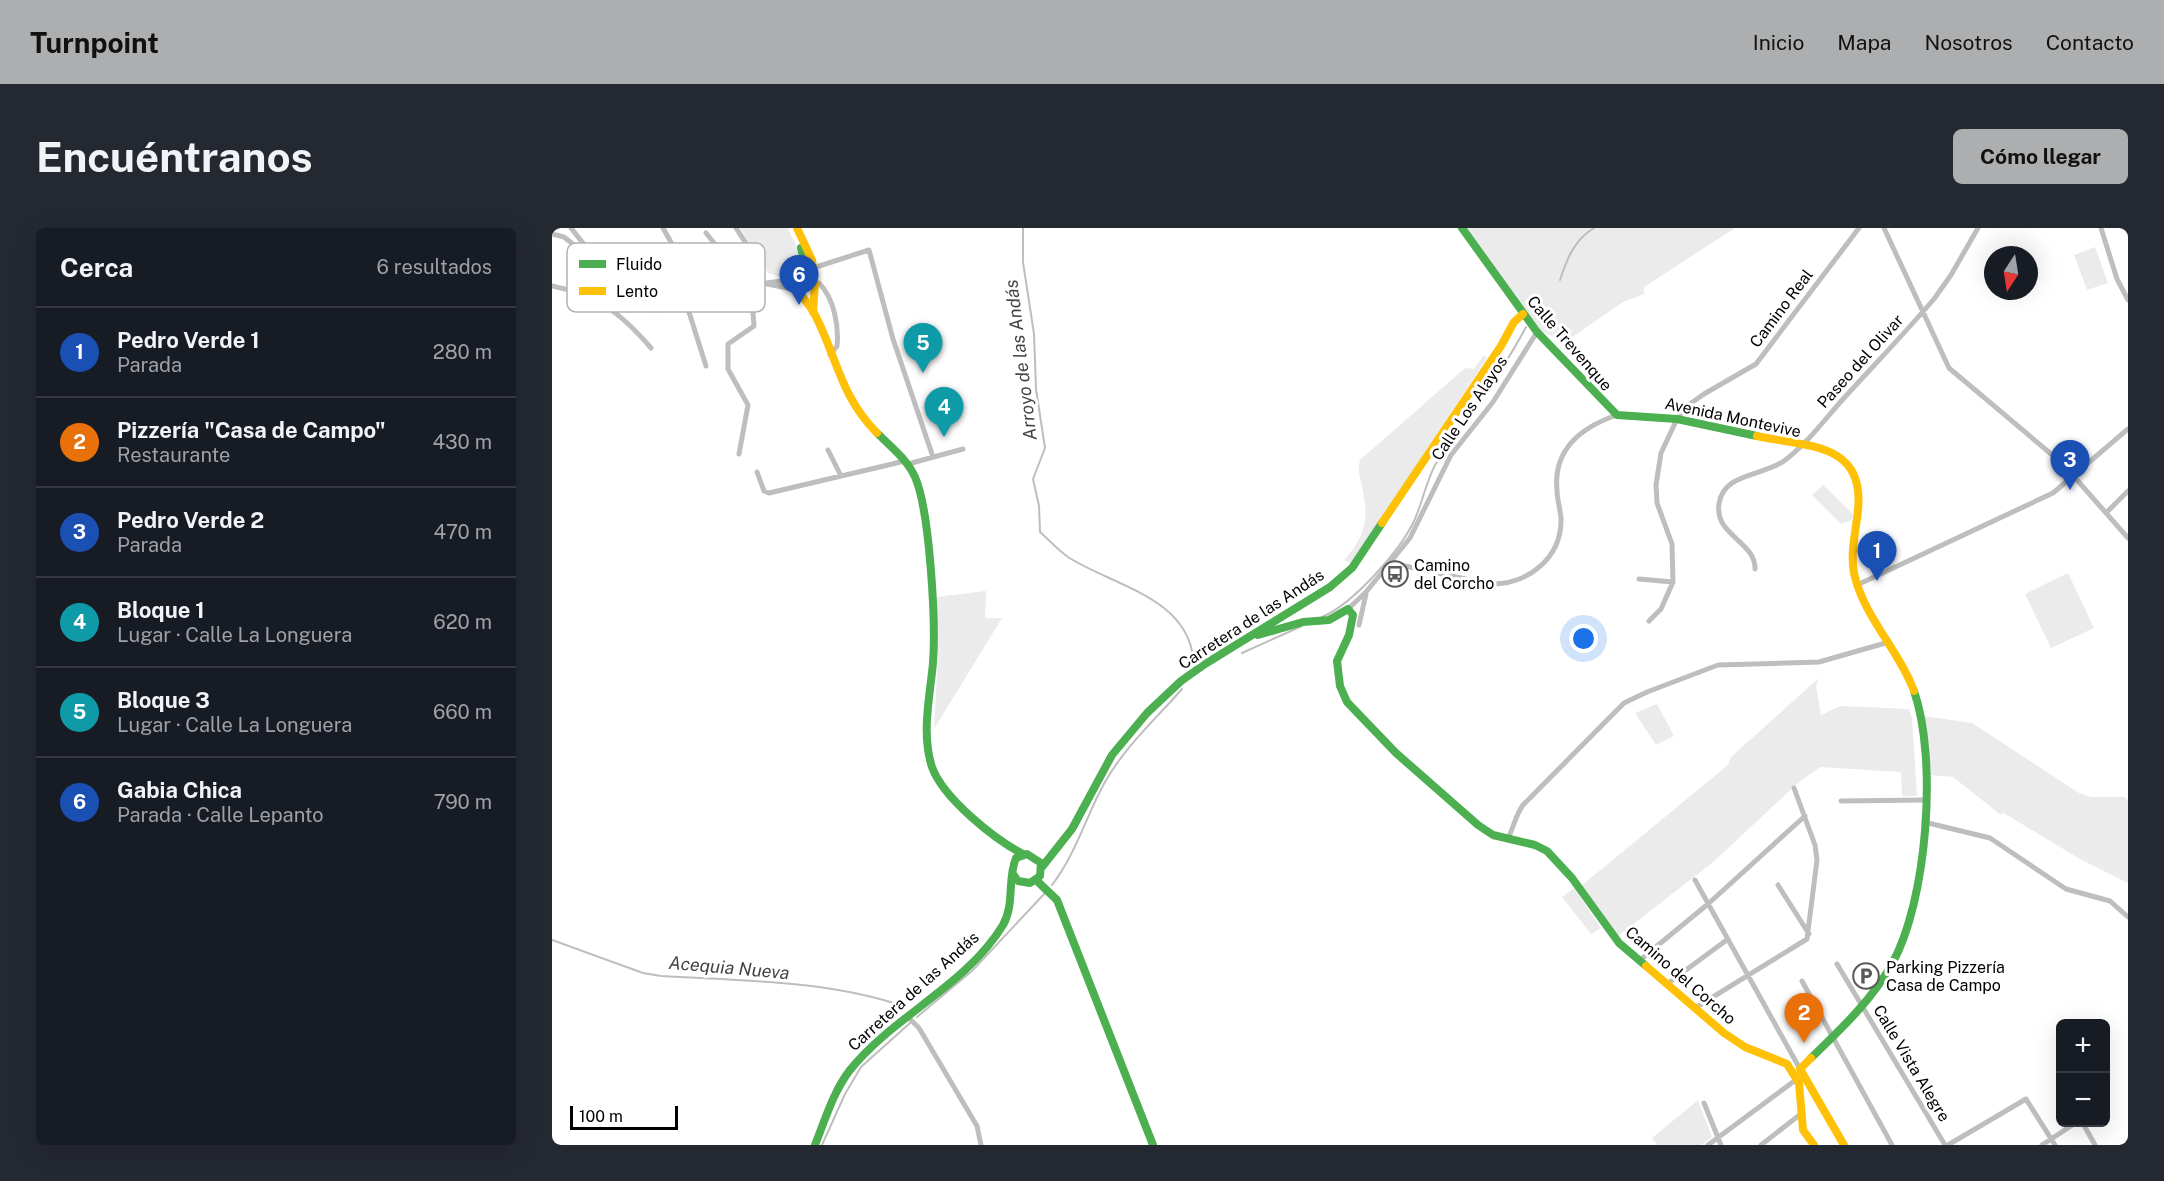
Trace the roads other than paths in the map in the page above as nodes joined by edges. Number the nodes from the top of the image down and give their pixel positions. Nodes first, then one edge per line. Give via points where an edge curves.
1 (663, 228) edge
2 (736, 228) edge
3 (795, 228) edge
4 (1462, 228) edge
5 (1859, 228) edge
6 (1884, 228) edge
7 (1978, 228) edge
8 (2101, 228) edge
9 (575, 229) edge
10 (706, 233) dead end
11 (552, 234) edge
12 (572, 243) edge
13 (584, 243) edge
14 (671, 243) edge
15 (714, 243) edge
16 (745, 243) edge
17 (813, 268) junction
18 (799, 278) junction
19 (765, 283) edge
20 (765, 283) edge
21 (814, 283) junction
22 (552, 286) edge
23 (567, 289) edge
24 (800, 291) junction
25 (2128, 300) edge
26 (614, 312) edge
27 (690, 312) edge
28 (753, 312) edge
29 (813, 312) junction
30 (1922, 313) junction
31 (1523, 314) junction
32 (1537, 332) junction
33 (651, 348) dead end
34 (830, 355) junction
35 (706, 366) dead end
36 (1617, 415) junction
37 (1677, 419) junction
38 (2128, 429) edge
39 (1801, 446) junction
40 (963, 449) dead end
41 (828, 450) dead end
42 (739, 454) dead end
43 (933, 457) junction
44 (907, 462) junction
45 (757, 472) dead end
46 (841, 476) junction
47 (2074, 476) junction
48 (2128, 491) edge
49 (2107, 512) junction
50 (2128, 538) edge
51 (1391, 562) junction
52 (1755, 569) dead end
53 (1639, 579) dead end
54 (1673, 582) junction
55 (1857, 585) junction
56 (1366, 592) junction
57 (1294, 610) junction
58 (1351, 612) junction
59 (1340, 615) junction
60 (1279, 619) junction
61 (1300, 621) junction
62 (1649, 621) dead end
63 (1355, 626) junction
64 (1258, 635) junction
65 (1891, 641) junction
66 (1794, 788) dead end
67 (1924, 800) junction
68 (1841, 801) dead end
69 (1805, 816) junction
70 (1924, 822) junction
71 (1508, 838) junction
72 (1008, 848) junction
73 (1053, 853) junction
74 (1023, 854) junction
75 (1035, 857) junction
76 (1013, 862) junction
77 (1042, 867) junction
78 (1013, 874) junction
79 (1036, 880) junction
80 (1695, 880) dead end
81 (1026, 884) junction
82 (1778, 885) dead end
83 (1013, 892) junction
84 (1708, 904) junction
85 (2128, 917) edge
86 (1809, 934) junction
87 (1728, 939) junction
88 (1640, 960) junction
89 (1837, 964) dead end
90 (1748, 975) junction
91 (1802, 981) dead end
92 (1667, 984) junction
93 (1862, 1007) junction
94 (1695, 1008) junction
95 (907, 1016) junction
96 (1832, 1036) junction
97 (1800, 1069) junction
98 (1797, 1079) junction
99 (1704, 1103) dead end
100 (1802, 1113) junction
101 (2069, 1127) edge
102 (2085, 1127) edge
103 (1718, 1138) junction
104 (2051, 1139) junction
105 (815, 1145) edge
106 (981, 1145) edge
107 (1153, 1145) edge
108 (1708, 1145) edge
109 (1721, 1145) edge
110 (1761, 1145) edge
111 (1814, 1145) edge
112 (1844, 1145) edge
113 (1892, 1145) edge
114 (1946, 1145) edge
115 (2042, 1145) edge
116 (2055, 1145) edge
117 (2095, 1145) edge

1 - 14 street
2 - 16 street
3 - 17 street
3 - 18 street via 803,251
4 - 31 street, Calle Trevenque
5 - 37 street, Camino Real via 1756,364 1704,394
6 - 30 street
7 - 30 street, Paseo del Olivar via 1951,275
8 - 25 street
9 - 13 street
10 - 15 street
11 - 12 street
17 - 21 street
17 - 43 street via 869,250 893,339
18 - 19 street
18 - 21 street via 807,275
18 - 24 street
20 - 24 street
21 - 24 street via 809,293
21 - 29 street
21 - 34 street via 825,289 836,321 837,346
22 - 23 street
24 - 29 street
26 - 33 street
27 - 35 street
28 - 42 street via 754,326 728,344 729,369 748,405
29 - 34 street
30 - 39 street, Paseo del Olivar
30 - 47 street via 1949,368
31 - 32 street, Calle Trevenque
31 - 57 street, Carretera de las Andás via 1514,322 1360,557 1328,589
32 - 36 street, Calle Trevenque
32 - 51 street, Calle Los Alayos via 1493,402 1451,456 1419,525
34 - 44 street via 855,408
36 - 37 street, Avenida Montevive
36 - 51 street, Avenida Montevive via 1582,430 1565,451 1557,475 1561,517 1556,547 1528,576 1489,584
37 - 39 street, Avenida Montevive
37 - 54 street, Camino Real via 1661,453 1656,485 1657,503 1672,544
38 - 47 street
39 - 52 street, Paseo del Olivar via 1773,468 1730,484 1719,502 1721,524 1748,551
39 - 55 street, Avenida Montevive via 1838,454 1854,469 1860,490 1852,564
40 - 43 street
41 - 46 street
43 - 44 street
44 - 46 street
44 - 72 street via 924,510 933,628 928,736 932,769 939,782
45 - 46 street via 764,491 769,493
47 - 49 street
47 - 55 street via 2053,494
48 - 49 street
49 - 50 street
51 - 56 street, Camino del Corcho
53 - 54 street
54 - 62 street, Camino Real via 1661,609
55 - 65 street, Avenida Montevive
56 - 58 street, Camino del Corcho
56 - 63 street, Camino del Corcho
57 - 60 street, Carretera de las Andás
57 - 61 street
58 - 59 street
58 - 63 street, Camino del Corcho
59 - 61 street via 1320,622
59 - 63 street
60 - 61 street
60 - 64 street, Carretera de las Andás
61 - 64 street
63 - 71 street, Camino del Corcho via 1337,661 1340,686 1347,702 1396,753 1478,825 1493,835
64 - 73 street, Carretera de las Andás via 1194,671 1134,725
65 - 67 street, Avenida Montevive via 1915,696
65 - 71 street via 1819,662 1718,664 1624,703 1523,805
66 - 69 street
67 - 68 street
67 - 70 street, Avenida Montevive
69 - 84 street
69 - 86 street via 1817,860
70 - 85 street via 1990,838 2066,889 2110,901
70 - 93 street, Avenida Montevive via 1920,876 1907,931
71 - 88 street, Camino del Corcho via 1534,844 1554,858 1619,943
72 - 74 street
72 - 76 street
73 - 75 street
73 - 77 street, Carretera de las Andás
74 - 75 street
74 - 76 street
75 - 77 street
76 - 78 street
77 - 79 street
78 - 81 street
78 - 83 street, Carretera de las Andás
79 - 81 street
79 - 107 street via 1057,900
80 - 84 street
81 - 83 street
82 - 86 street
83 - 95 street, Carretera de las Andás via 999,932 974,959
84 - 87 street
84 - 88 street
86 - 90 street via 1807,939
87 - 90 street
87 - 92 street
88 - 92 street, Camino del Corcho
89 - 93 street, Calle Vista Alegre
90 - 94 street
90 - 97 street
91 - 96 street
92 - 94 street, Camino del Corcho
93 - 96 street, Avenida Montevive
93 - 114 street, Calle Vista Alegre
94 - 98 street, Camino del Corcho via 1745,1047 1781,1060
95 - 105 street, Carretera de las Andás via 847,1075
95 - 106 street via 919,1028 977,1126
96 - 97 street, Avenida Montevive
96 - 113 street
97 - 112 street
98 - 100 street
98 - 103 street
99 - 103 street
100 - 110 street
100 - 111 street via 1803,1130
101 - 104 street
102 - 117 street
103 - 108 street
103 - 109 street
104 - 114 street via 2026,1100
104 - 115 street
104 - 116 street

